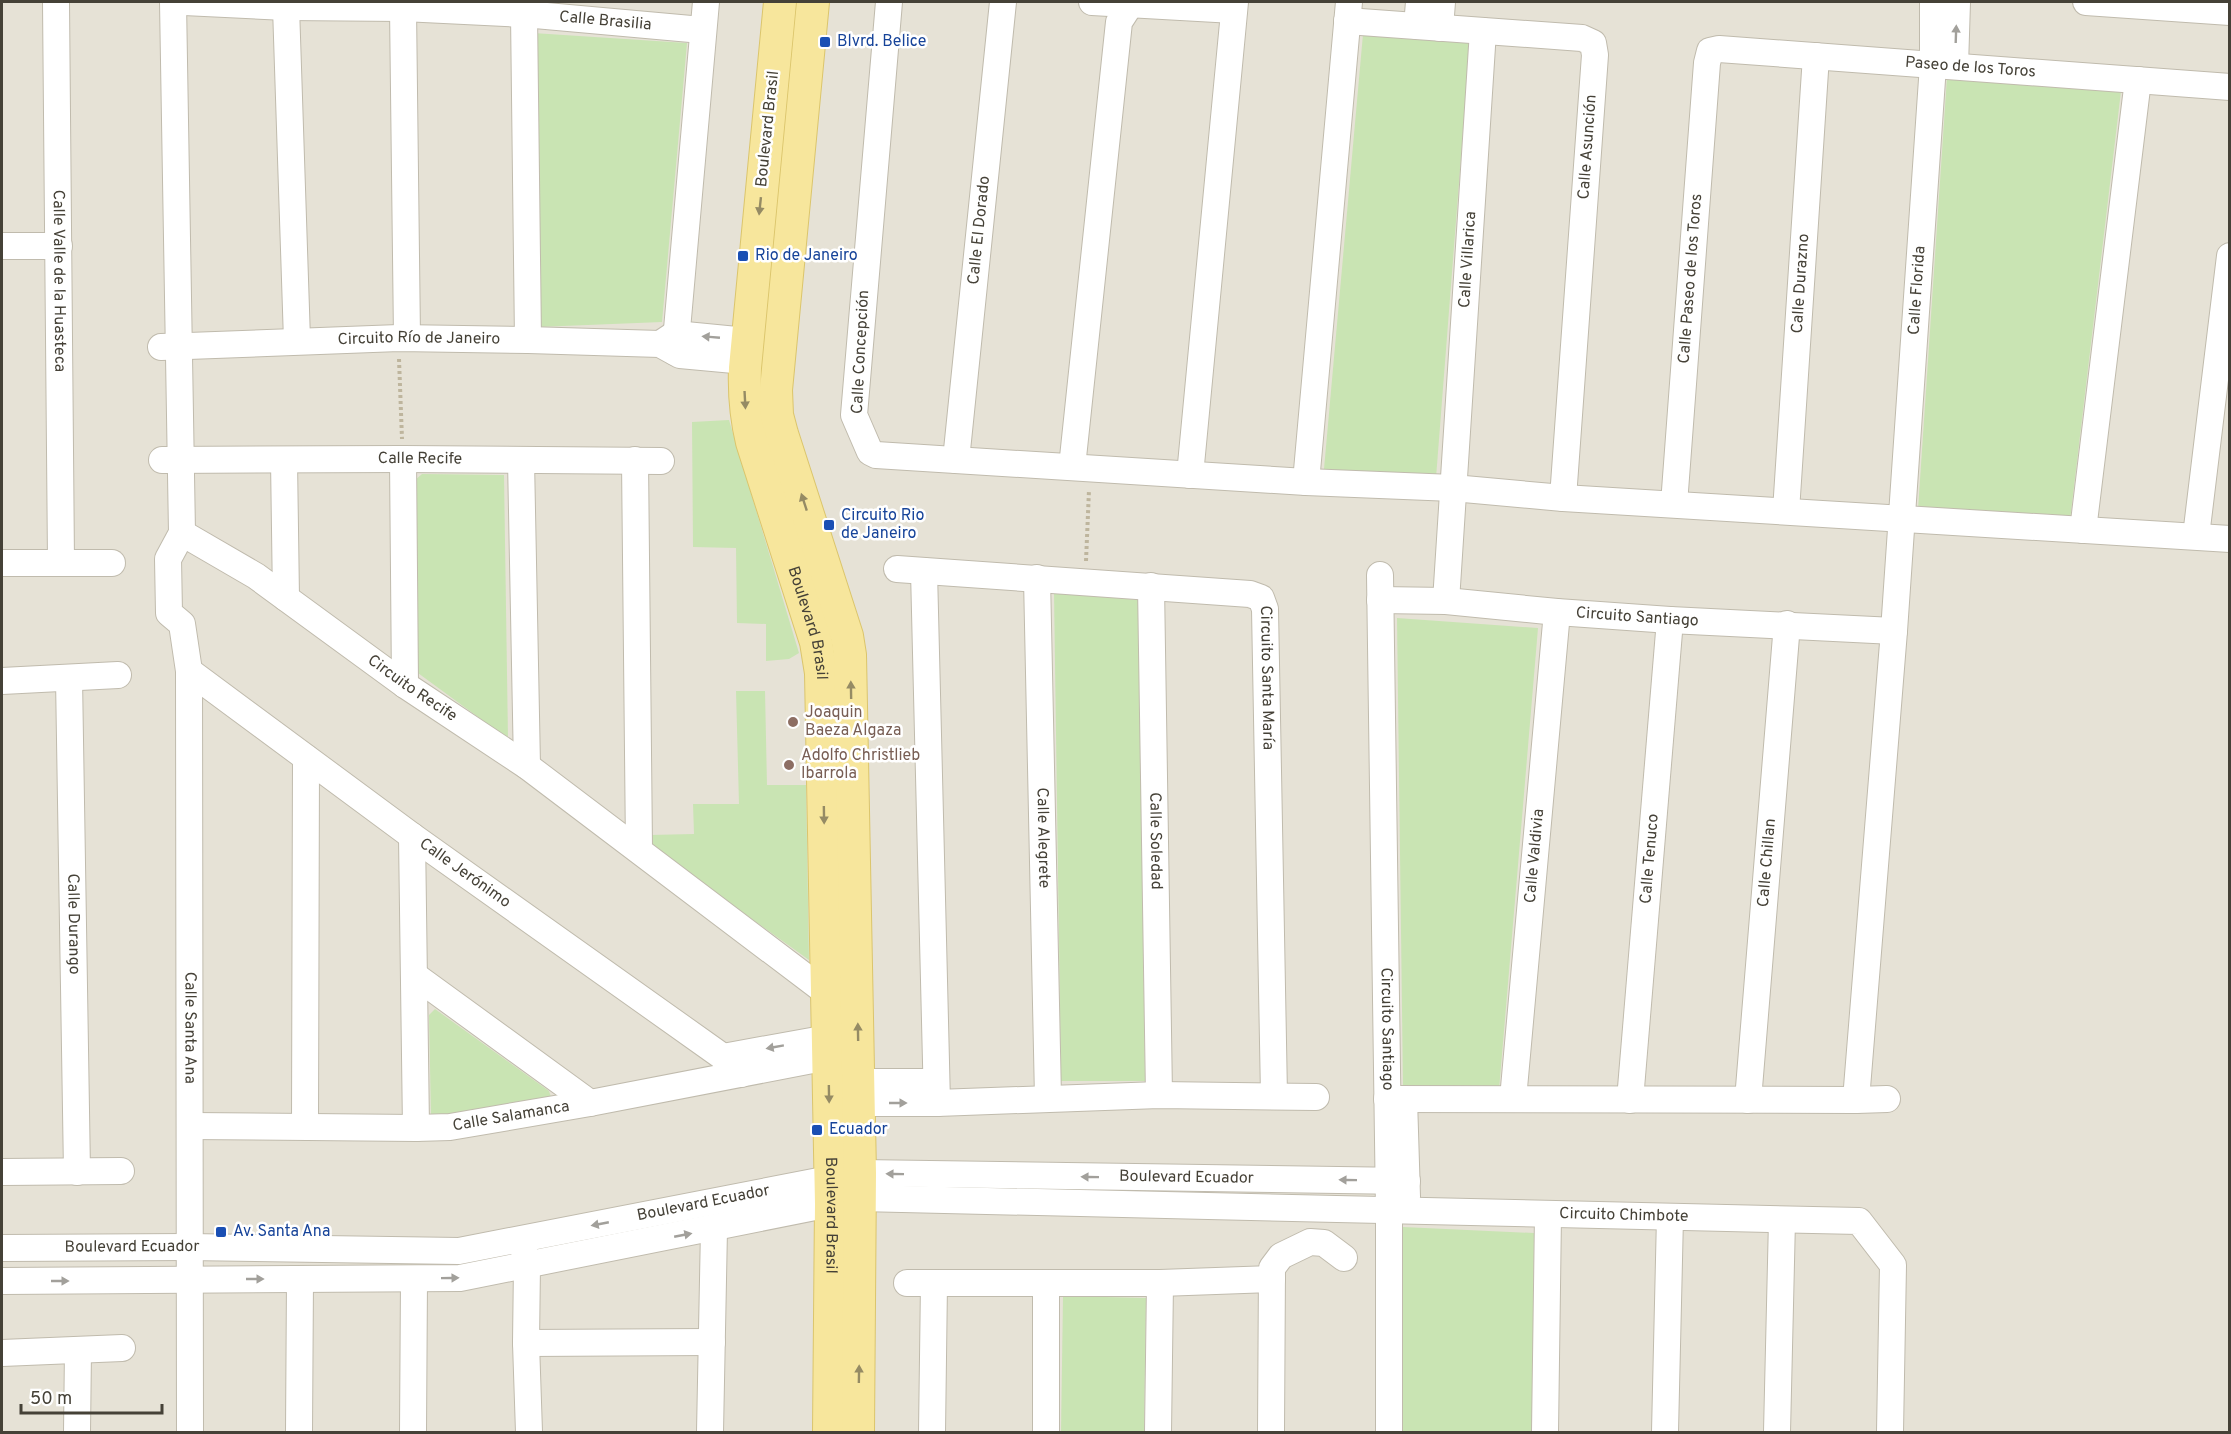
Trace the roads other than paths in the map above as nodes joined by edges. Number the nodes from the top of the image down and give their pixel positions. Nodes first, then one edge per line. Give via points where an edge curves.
1 (56, 2) edge
2 (173, 2) edge
3 (184, 2) edge
4 (706, 2) edge
5 (780, 2) edge
6 (813, 2) edge
7 (889, 2) edge
8 (1003, 2) edge
9 (1442, 2) edge
10 (1933, 2) edge
11 (1957, 2) edge
12 (2086, 2) edge
13 (1115, 5) edge
14 (1234, 6) edge
15 (286, 7) junction
16 (403, 8) junction
17 (1348, 11) edge
18 (2229, 12) edge
19 (524, 14) junction
20 (1426, 18) edge
21 (702, 30) junction
22 (1483, 31) junction
23 (1710, 51) joint
24 (1816, 56) junction
25 (1944, 65) junction
26 (2138, 80) junction
27 (2229, 87) edge
28 (2, 246) edge
29 (59, 246) junction
30 (2229, 256) edge
31 (403, 338) junction
32 (297, 340) junction
33 (528, 340) junction
34 (670, 343) junction
35 (169, 347) junction
36 (746, 351) junction
37 (403, 459) junction
38 (171, 460) junction
39 (285, 460) junction
40 (521, 460) junction
41 (635, 460) junction
42 (956, 460) junction
43 (661, 461) dead end
44 (1081, 468) junction
45 (1190, 475) junction
46 (1306, 482) junction
47 (1453, 488) junction
48 (1563, 498) junction
49 (1674, 504) junction
50 (1786, 511) junction
51 (1901, 518) junction
52 (2084, 530) junction
53 (182, 533) junction
54 (2196, 537) junction
55 (2229, 538) edge
56 (60, 562) junction
57 (2, 563) edge
58 (112, 563) dead end
59 (897, 569) dead end
60 (924, 571) junction
61 (1037, 578) junction
62 (1151, 586) junction
63 (286, 598) junction
64 (1446, 601) junction
65 (1557, 612) junction
66 (1670, 620) junction
67 (1787, 624) junction
68 (1894, 631) junction
69 (189, 671) junction
70 (118, 675) dead end
71 (69, 678) junction
72 (2, 681) edge
73 (405, 685) junction
74 (306, 758) junction
75 (527, 766) junction
76 (412, 836) junction
77 (639, 849) junction
78 (414, 975) junction
79 (827, 993) junction
80 (828, 1047) junction
81 (732, 1066) junction
82 (936, 1092) junction
83 (859, 1093) junction
84 (1159, 1095) junction
85 (1274, 1096) junction
86 (1316, 1097) dead end
87 (1048, 1098) junction
88 (1396, 1099) junction
89 (1513, 1099) junction
90 (1887, 1099) dead end
91 (1630, 1100) junction
92 (1748, 1100) junction
93 (1856, 1100) junction
94 (590, 1103) junction
95 (305, 1125) junction
96 (190, 1126) junction
97 (416, 1128) junction
98 (121, 1171) dead end
99 (2, 1172) edge
100 (76, 1172) junction
101 (1397, 1181) junction
102 (845, 1189) junction
103 (1398, 1210) junction
104 (1548, 1215) junction
105 (1670, 1217) junction
106 (1782, 1220) junction
107 (714, 1229) junction
108 (521, 1239) junction
109 (188, 1247) junction
110 (2, 1248) edge
111 (1344, 1258) dead end
112 (527, 1265) junction
113 (300, 1279) junction
114 (414, 1279) junction
115 (1272, 1279) junction
116 (189, 1280) junction
117 (2, 1281) edge
118 (907, 1283) dead end
119 (934, 1283) junction
120 (1046, 1283) junction
121 (1160, 1283) junction
122 (712, 1342) junction
123 (526, 1343) junction
124 (122, 1348) dead end
125 (78, 1350) junction
126 (2, 1353) edge
127 (77, 1432) edge
128 (190, 1432) edge
129 (299, 1432) edge
130 (413, 1432) edge
131 (529, 1432) edge
132 (710, 1432) edge
133 (829, 1432) edge
134 (858, 1432) edge
135 (932, 1432) edge
136 (1047, 1432) edge
137 (1158, 1432) edge
138 (1271, 1432) edge
139 (1389, 1432) edge
140 (1545, 1432) edge
141 (1665, 1432) edge
142 (1777, 1432) edge
143 (1890, 1432) edge

1 - 29 street, Calle Valle de la Huasteca
2 - 35 street
3 - 15 street, Calle Brasilia
4 - 21 street
5 -> 36 main road, Boulevard Brasil
83 -> 6 main road, Boulevard Brasil via 850,655 777,415 776,390
7 - 42 street, Calle Concepción via 854,415 870,452 876,455
8 - 42 street, Calle El Dorado
9 - 20 street
10 - 25 street
25 -> 11 street
12 - 18 street
13 - 14 street
13 - 44 street
14 - 45 street
15 - 16 street, Calle Brasilia
15 - 32 street
16 - 19 street, Calle Brasilia
16 - 31 street
17 - 20 street, Calle Asunción
17 - 46 street, Calle Asunción
19 - 21 street, Calle Brasilia
19 - 33 street
20 - 22 street, Calle Asunción
21 - 34 street
22 - 47 street, Calle Villarica
22 - 48 street, Calle Asunción via 1593,43
23 - 24 street, Paseo de los Toros
23 - 49 street, Calle Paseo de los Toros
24 - 25 street, Paseo de los Toros
24 - 50 street, Calle Durazno
25 - 26 street, Paseo de los Toros
25 - 51 street, Calle Florida
26 - 27 street, Paseo de los Toros
26 - 52 street
28 - 29 street
29 - 56 street, Calle Valle de la Huasteca
30 - 54 street
31 - 32 street, Circuito Río de Janeiro
31 - 33 street, Circuito Río de Janeiro
32 - 35 street, Circuito Río de Janeiro
33 - 34 street, Circuito Río de Janeiro
34 - 36 street, Circuito Río de Janeiro
35 - 38 street
36 -> 79 main road, Boulevard Brasil via 746,418 819,656
37 - 39 street, Calle Recife
37 - 40 street, Calle Recife
37 - 73 street
38 - 39 street, Calle Recife
38 - 53 street
39 - 63 street
40 - 41 street, Calle Recife
40 - 75 street
41 - 43 street, Calle Recife
41 - 77 street
42 - 44 street, Calle Concepción
44 - 45 street, Calle Concepción
45 - 46 street, Calle Concepción
46 - 47 street, Calle Concepción
47 - 48 street, Calle Concepción
47 - 64 street, Calle Villarica
48 - 49 street
49 - 50 street
50 - 51 street
51 - 52 street
51 - 68 street
52 - 54 street
53 - 63 street, Circuito Recife
53 - 69 street, Calle Santa Ana via 168,559 169,613 182,624
54 - 55 street
56 - 57 street
56 - 58 street
59 - 60 street, Circuito Santa María
60 - 61 street, Circuito Santa María
60 - 82 street
61 - 62 street, Circuito Santa María
61 - 87 street, Calle Alegrete
62 - 84 street, Calle Soledad
62 - 85 street, Circuito Santa María via 1250,594 1261,598 1265,609
63 - 73 street, Circuito Recife
64 - 65 street, Circuito Santiago
64 - 88 street, Circuito Santiago via 1380,587
65 - 66 street, Circuito Santiago
65 - 89 street, Calle Valdivia
66 - 67 street, Circuito Santiago
66 - 91 street, Calle Tenuco
67 - 68 street, Circuito Santiago
67 - 92 street, Calle Chillan
68 - 93 street
69 - 74 street, Calle Jerónimo
69 - 96 street, Calle Santa Ana
70 - 71 street
71 - 72 street
71 - 100 street, Calle Durango
73 - 75 street, Circuito Recife
74 - 76 street, Calle Jerónimo
74 - 95 street
75 - 77 street, Circuito Recife
76 - 78 street
76 - 81 street, Calle Jerónimo
77 - 79 street, Circuito Recife
78 - 94 street
78 - 97 street
79 - 80 main road, Boulevard Brasil
80 - 81 street, Calle Salamanca
80 -> 102 main road, Boulevard Brasil
81 - 94 street, Calle Salamanca
82 - 83 street
82 - 87 street
83 - 102 main road, Boulevard Brasil
84 - 85 street
84 - 87 street
85 - 86 street
88 - 89 street, Circuito Santiago
88 - 101 street
89 - 91 street, Circuito Santiago
90 - 93 street, Circuito Santiago
91 - 92 street, Circuito Santiago
92 - 93 street, Circuito Santiago
94 - 97 street, Calle Salamanca via 450,1127
95 - 96 street, Calle Salamanca
95 - 97 street, Calle Salamanca
96 - 109 street, Calle Santa Ana
98 - 100 street
99 - 100 street
101 -> 102 street, Boulevard Ecuador
101 - 103 street
102 - 103 street, Boulevard Ecuador
102 - 107 street, Boulevard Ecuador
102 -> 108 street, Boulevard Ecuador
102 - 133 main road, Boulevard Brasil
134 -> 102 main road, Boulevard Brasil
103 - 104 street, Circuito Chimbote
103 - 139 street
104 - 105 street, Circuito Chimbote
104 - 140 street
105 - 106 street, Circuito Chimbote
105 - 141 street
106 - 142 street
106 - 143 street, Circuito Chimbote via 1859,1221 1893,1265
112 -> 107 street, Boulevard Ecuador
107 - 122 street
108 - 109 street, Boulevard Ecuador via 459,1251
108 - 112 street
109 - 110 street, Boulevard Ecuador
109 - 116 street, Calle Santa Ana
111 - 115 street via 1324,1243 1310,1242 1281,1256 1272,1268
114 -> 112 street, Boulevard Ecuador via 460,1278
112 - 123 street
113 - 114 street, Boulevard Ecuador
116 -> 113 street, Boulevard Ecuador
113 - 129 street
114 - 130 street
115 - 121 street
115 - 138 street
117 -> 116 street, Boulevard Ecuador
116 - 128 street, Calle Santa Ana
118 - 119 street
119 - 120 street
119 - 135 street
120 - 121 street
120 - 136 street
121 - 137 street
122 - 123 street
122 - 132 street
123 - 131 street
124 - 125 street
125 - 126 street
125 - 127 street

